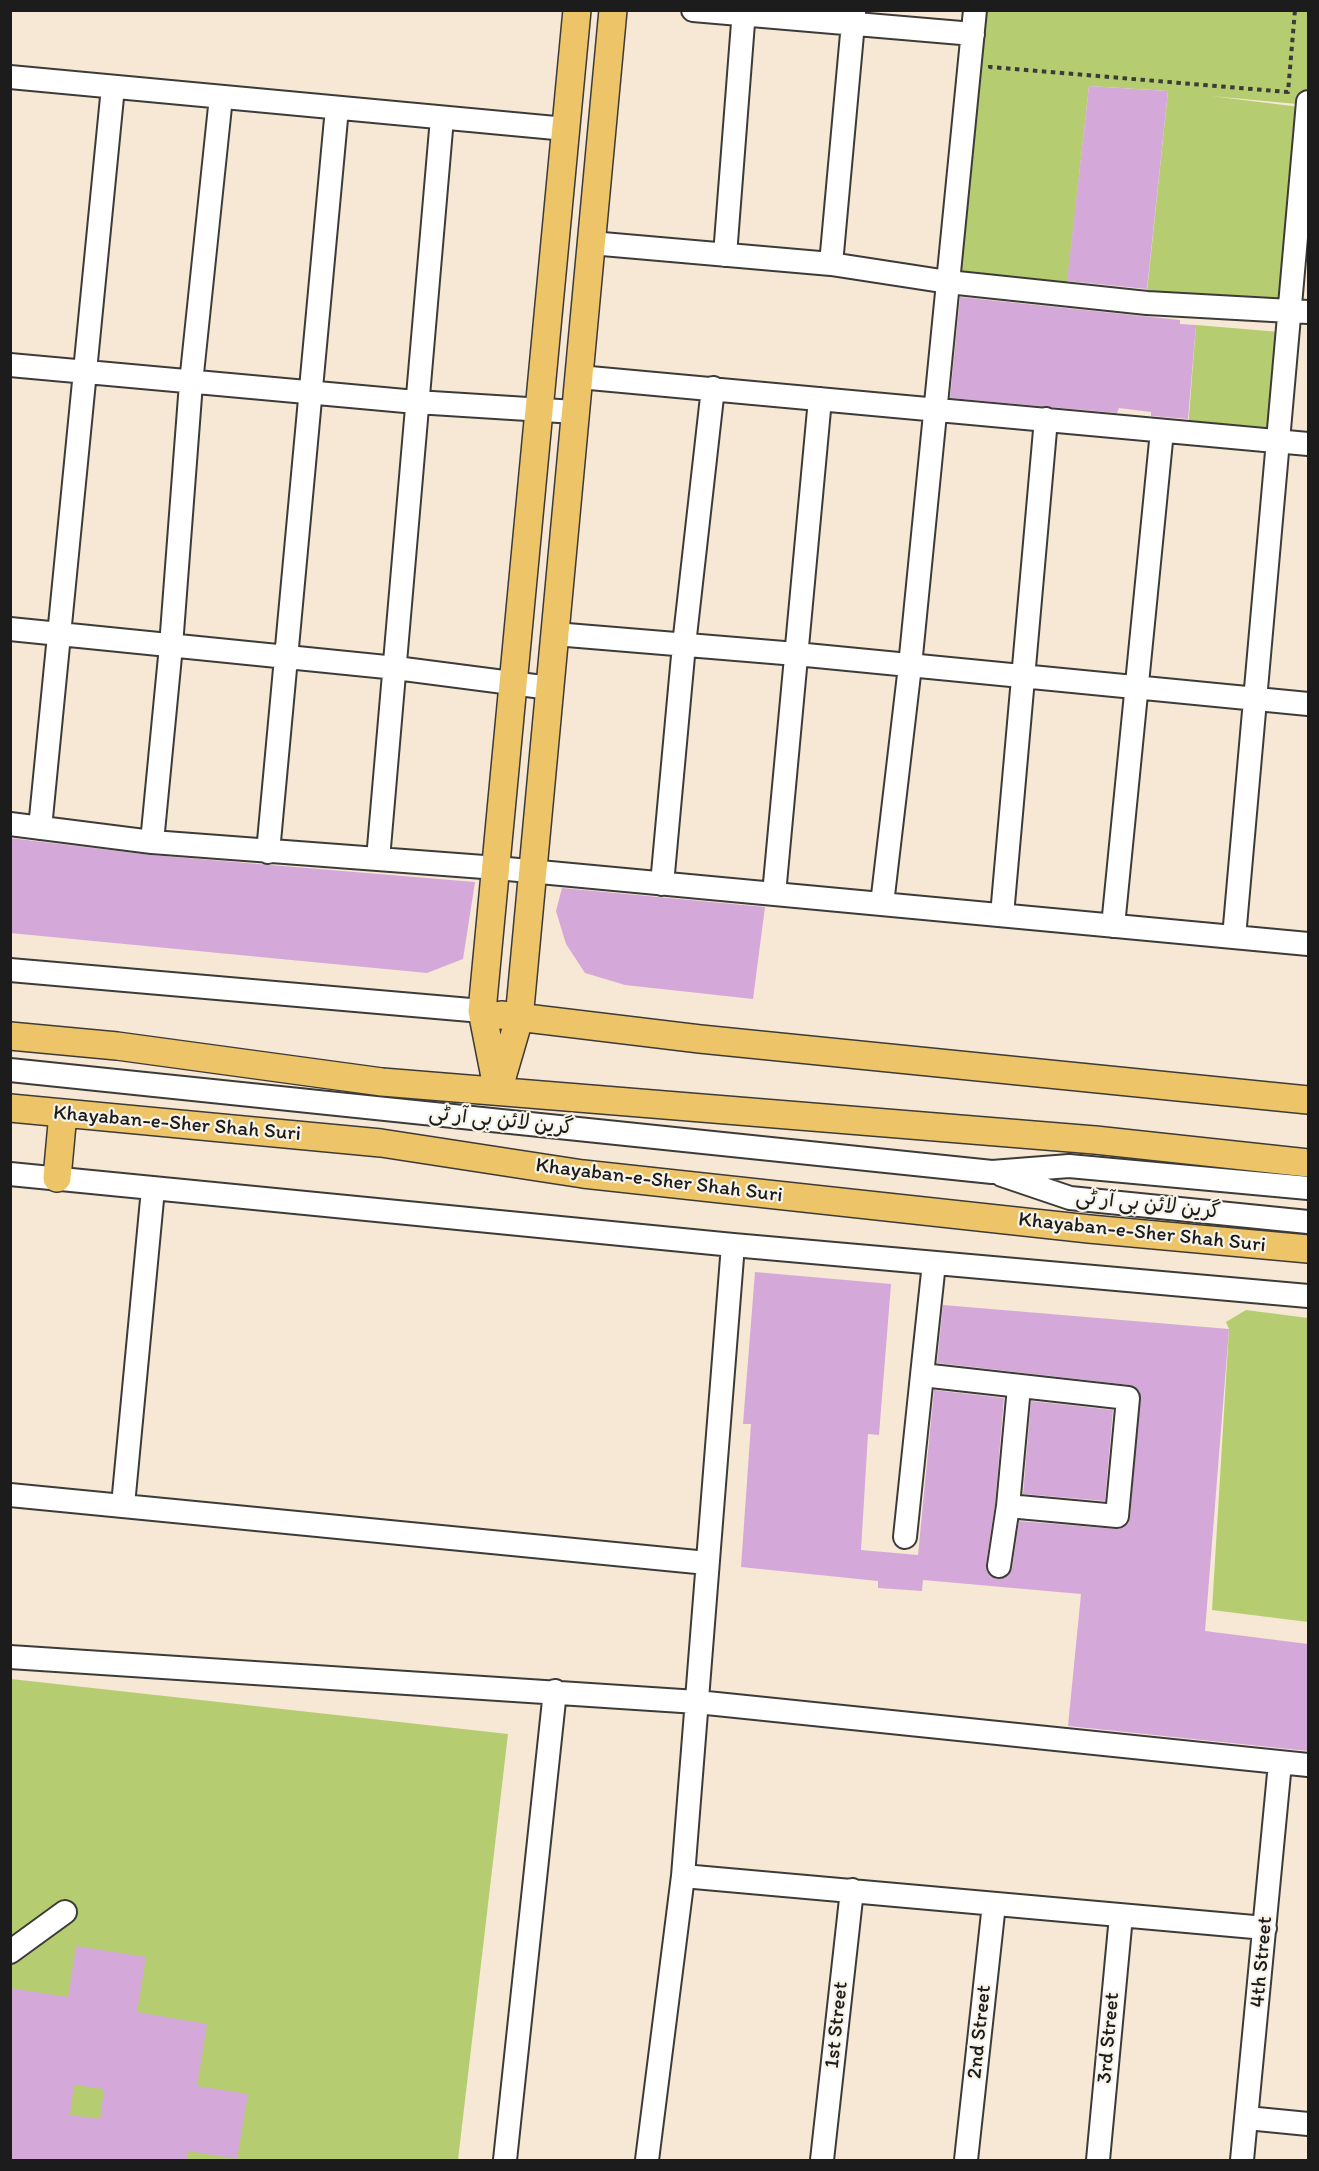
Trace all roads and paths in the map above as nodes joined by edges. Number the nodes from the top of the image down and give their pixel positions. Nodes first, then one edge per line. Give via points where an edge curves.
1 (577, 10) edge
2 (613, 10) edge
3 (693, 10) edge
4 (975, 10) edge
5 (1294, 10) edge
6 (743, 13) edge
7 (854, 18) edge
8 (973, 34) junction
9 (990, 67) dead end
10 (10, 77) edge
11 (113, 87) junction
12 (221, 97) junction
13 (1308, 102) edge
14 (337, 108) junction
15 (442, 118) junction
16 (566, 129) junction
17 (591, 243) junction
18 (725, 255) junction
19 (831, 264) junction
20 (948, 282) junction
21 (1299, 312) edge
22 (10, 365) edge
23 (84, 374) junction
24 (579, 377) junction
25 (191, 383) junction
26 (713, 388) junction
27 (309, 392) junction
28 (820, 399) junction
29 (416, 402) junction
30 (540, 409) junction
31 (934, 409) junction
32 (575, 412) junction
33 (1046, 419) junction
34 (1162, 430) junction
35 (1278, 442) junction
36 (1308, 444) edge
37 (10, 629) edge
38 (57, 634) junction
39 (555, 634) junction
40 (684, 645) junction
41 (171, 646) junction
42 (796, 654) junction
43 (285, 658) junction
44 (910, 666) junction
45 (396, 668) junction
46 (1022, 677) junction
47 (514, 684) junction
48 (550, 688) junction
49 (1137, 688) junction
50 (1255, 699) junction
51 (1308, 704) edge
52 (10, 824) edge
53 (40, 828) junction
54 (152, 842) junction
55 (268, 852) junction
56 (378, 859) junction
57 (497, 868) junction
58 (533, 871) junction
59 (662, 884) junction
60 (774, 894) junction
61 (882, 904) junction
62 (1002, 915) junction
63 (1113, 926) junction
64 (1234, 937) junction
65 (1308, 944) edge
66 (10, 970) edge
67 (483, 1011) junction
68 (519, 1018) junction
69 (10, 1036) edge
70 (10, 1070) edge
71 (498, 1091) junction
72 (1308, 1100) edge
73 (10, 1108) edge
74 (63, 1113) junction
75 (1308, 1163) edge
76 (992, 1172) junction
77 (10, 1174) edge
78 (57, 1178) junction
79 (1308, 1188) edge
80 (153, 1189) junction
81 (1308, 1222) edge
82 (734, 1245) junction
83 (1308, 1249) edge
84 (934, 1263) junction
85 (1308, 1296) edge
86 (922, 1375) junction
87 (1019, 1387) junction
88 (10, 1495) edge
89 (123, 1505) junction
90 (1008, 1506) junction
91 (905, 1537) dead end
92 (708, 1563) junction
93 (999, 1566) dead end
94 (10, 1657) edge
95 (555, 1691) junction
96 (697, 1702) junction
97 (1280, 1762) junction
98 (1308, 1766) edge
99 (683, 1876) junction
100 (852, 1890) junction
101 (994, 1904) junction
102 (65, 1912) dead end
103 (1121, 1916) junction
104 (1265, 1928) junction
105 (10, 1952) edge
106 (1247, 2118) junction
107 (1308, 2124) edge
108 (505, 2160) edge
109 (646, 2160) edge
110 (822, 2160) edge
111 (966, 2160) edge
112 (1098, 2160) edge
113 (1242, 2160) edge

1 - 16 main road
2 - 17 main road
3 - 6 street
4 - 8 street
5 - 9 path via 1288,92
6 - 7 street
6 - 18 street
7 - 8 street
7 - 19 street
8 - 20 street
10 - 11 street
11 - 12 street
11 - 23 street
12 - 14 street
12 - 25 street
13 - 21 street
14 - 15 street
14 - 27 street
15 - 16 street
15 - 29 street
16 - 30 main road
17 - 18 street
17 - 24 main road
18 - 19 street
19 - 20 street
20 - 21 street via 1147,303
20 - 31 street
21 - 35 street
22 - 23 street
23 - 25 street
23 - 38 street
24 - 26 street
24 - 32 main road
25 - 27 street
25 - 41 street
26 - 28 street
26 - 40 street
27 - 29 street
27 - 43 street
28 - 31 street
28 - 42 street
29 - 30 street
29 - 45 street
30 - 32 street
30 - 47 main road
31 - 33 street
31 - 44 street
32 - 39 main road
33 - 34 street
33 - 46 street
34 - 35 street
34 - 49 street
35 - 36 street
35 - 50 street
37 - 38 street
38 - 41 street
38 - 53 street
39 - 40 street
39 - 48 main road
40 - 42 street
40 - 59 street
41 - 43 street
41 - 54 street
42 - 44 street
42 - 60 street
43 - 45 street
43 - 55 street
44 - 46 street
44 - 61 street
45 - 47 street
45 - 56 street
46 - 49 street
46 - 62 street
47 - 48 street
47 - 57 main road
48 - 58 main road
49 - 50 street
49 - 63 street
50 - 51 street
50 - 64 street
52 - 53 street
53 - 54 street
54 - 55 street
55 - 56 street
56 - 57 street
57 - 58 street
57 - 67 main road
58 - 59 street
58 - 68 main road
59 - 60 street
60 - 61 street
61 - 62 street
62 - 63 street
63 - 64 street
64 - 65 street
66 - 67 street
67 - 68 main road
67 - 71 main road
68 - 71 main road
68 - 72 main road
69 - 71 main road via 117,1046 381,1082
70 - 76 street, گرین لائن بی آر ٹی
71 - 75 main road via 1095,1140
73 - 74 main road, Khayaban-e-Sher Shah Suri
74 - 78 main road
74 - 83 main road, Khayaban-e-Sher Shah Suri via 381,1143 595,1175
76 - 79 street, گرین لائن بی آر ٹی via 1069,1166
76 - 81 street, گرین لائن بی آر ٹی via 1070,1198
77 - 78 street
78 - 80 street
80 - 82 street
80 - 89 street
82 - 84 street
82 - 92 street
84 - 85 street
84 - 86 street
86 - 87 street
86 - 91 street
87 - 90 street
87 - 90 street via 1128,1398 1117,1516
88 - 89 street
89 - 92 street
90 - 93 street
92 - 96 street
94 - 95 street
95 - 96 street
95 - 108 street
96 - 97 street
96 - 99 street
97 - 98 street
97 - 104 street, 4th Street
99 - 100 street
99 - 109 street
100 - 101 street
100 - 110 street, 1st Street
101 - 103 street
101 - 111 street, 2nd Street
102 - 105 street
103 - 104 street
103 - 112 street, 3rd Street
104 - 106 street, 4th Street
106 - 107 street
106 - 113 street, 4th Street

